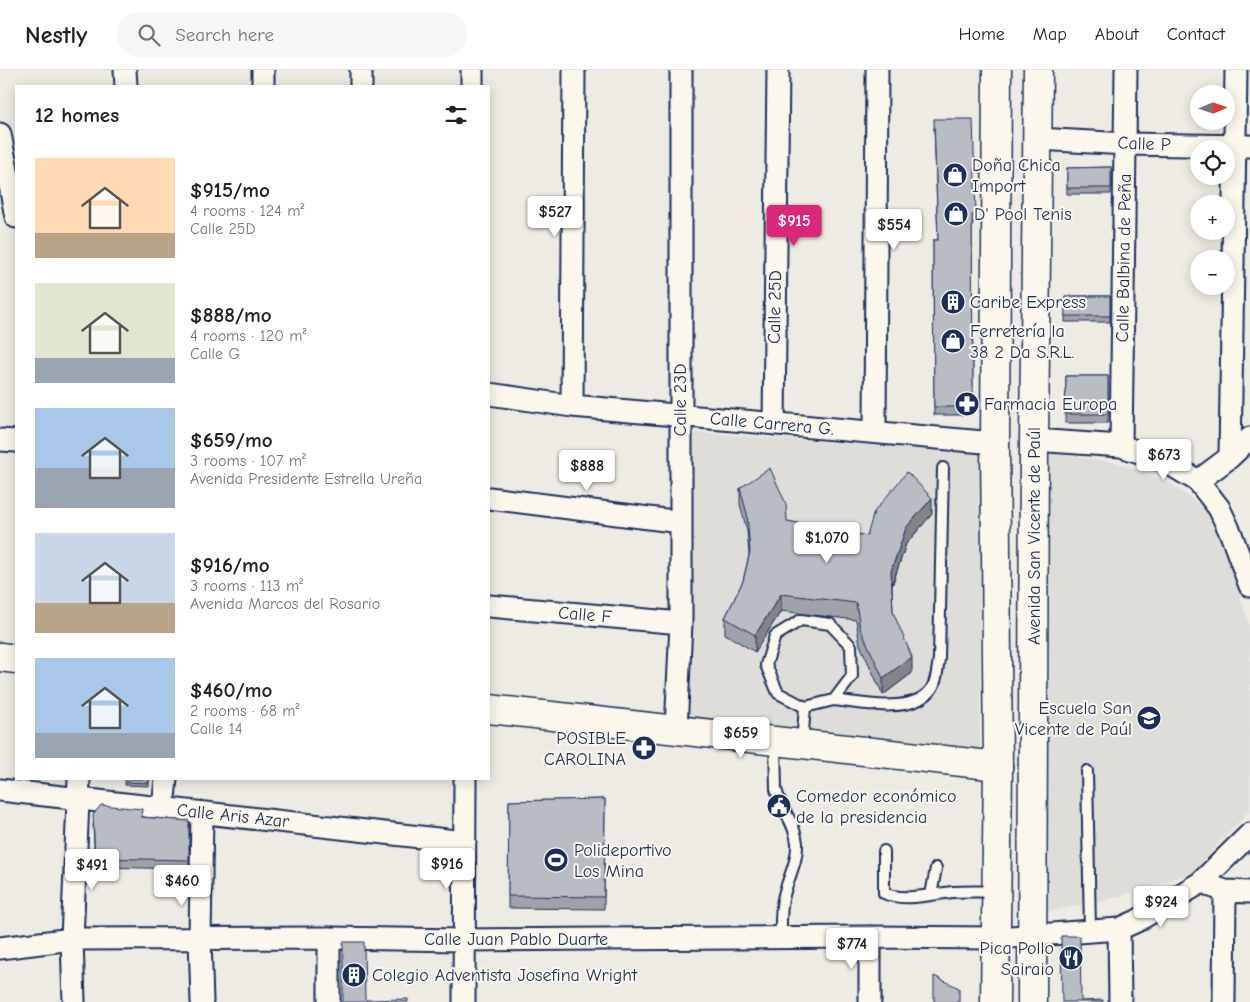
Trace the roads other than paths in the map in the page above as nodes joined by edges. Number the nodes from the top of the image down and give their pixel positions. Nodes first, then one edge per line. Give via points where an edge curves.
1 (125, 70) edge
2 (263, 70) edge
3 (361, 70) edge
4 (472, 70) edge
5 (574, 70) edge
6 (681, 70) edge
7 (778, 70) edge
8 (877, 70) edge
9 (997, 70) edge
10 (1038, 70) edge
11 (1126, 70) edge
12 (1236, 70) edge
13 (126, 85) edge
14 (263, 85) edge
15 (361, 85) edge
16 (472, 85) edge
17 (0, 134) edge
18 (1038, 140) junction
19 (1126, 144) junction
20 (1243, 146) edge
21 (15, 212) edge
22 (1242, 255) edge
23 (490, 394) edge
24 (572, 406) junction
25 (680, 416) junction
26 (774, 424) junction
27 (874, 432) junction
28 (1250, 438) edge
29 (0, 440) edge
30 (1034, 440) junction
31 (15, 441) edge
32 (995, 443) junction
33 (1121, 446) junction
34 (1230, 457) junction
35 (943, 468) dead end
36 (1198, 481) junction
37 (490, 498) edge
38 (682, 522) junction
39 (1249, 578) edge
40 (490, 606) edge
41 (681, 623) junction
42 (0, 657) edge
43 (15, 659) edge
44 (834, 700) junction
45 (805, 707) junction
46 (490, 709) edge
47 (676, 730) junction
48 (775, 741) junction
49 (802, 744) junction
50 (998, 766) junction
51 (1087, 771) dead end
52 (166, 780) edge
53 (466, 780) edge
54 (79, 789) edge
55 (0, 790) edge
56 (163, 808) junction
57 (202, 812) junction
58 (1250, 834) edge
59 (466, 842) junction
60 (884, 851) dead end
61 (936, 868) dead end
62 (1200, 883) junction
63 (997, 891) junction
64 (1225, 891) junction
65 (1250, 892) edge
66 (932, 896) junction
67 (1119, 929) junction
68 (1090, 931) junction
69 (1033, 936) junction
70 (870, 937) junction
71 (200, 938) junction
72 (329, 938) junction
73 (781, 938) junction
74 (996, 938) junction
75 (72, 939) junction
76 (464, 940) junction
77 (0, 948) edge
78 (74, 1002) edge
79 (202, 1002) edge
80 (329, 1002) edge
81 (464, 1002) edge
82 (870, 1002) edge
83 (995, 1002) edge
84 (1032, 1002) edge
85 (1120, 1002) edge
86 (1224, 1002) edge

1 - 13 street
2 - 14 street
3 - 15 street
4 - 16 street
5 - 24 street
6 - 25 street, Calle 23D
7 - 26 street, Calle 25D
8 - 27 street
9 - 32 main road
10 - 18 main road, Avenida San Vicente de Paúl
11 - 19 street, Calle Balbina de Peña
12 - 20 street
17 - 21 street
18 - 19 street, Calle P
18 - 30 main road, Avenida San Vicente de Paúl
19 - 20 street, Calle P
19 - 33 street, Calle Balbina de Peña
20 - 22 street
22 - 34 street
23 - 24 street, Calle Carrera G.
24 - 25 street, Calle Carrera G.
25 - 26 street, Calle Carrera G.
25 - 38 street, Calle 23D
26 - 27 street, Calle Carrera G.
27 - 32 street, Calle Carrera G.
28 - 34 street
29 - 31 street
30 - 33 street
30 - 69 main road, Avenida San Vicente de Paúl
32 - 50 main road
33 - 36 street via 1163,460
34 - 36 street
35 - 44 lane via 936,678 928,692 914,702 893,706
36 - 39 street via 1218,508
37 - 38 street
38 - 41 street, Calle 23D
40 - 41 street, Calle F
41 - 47 street, Calle 23D
42 - 43 main road
44 - 45 lane
44 - 45 lane via 852,676 851,646 830,624 800,620 775,636 766,665 778,693
45 - 49 lane
46 - 47 main road
47 - 48 main road
48 - 49 main road
48 - 73 lane via 776,789 794,827 797,844 783,900
49 - 50 main road
50 - 63 main road
51 - 68 lane
52 - 56 street
53 - 59 street
54 - 55 street, Calle Aris Azar
54 - 56 street, Calle Aris Azar
54 - 75 street
56 - 57 street, Calle Aris Azar
57 - 59 street, Calle Aris Azar
57 - 71 street
58 - 62 street
59 - 76 street
60 - 66 lane via 884,893 890,896
61 - 66 lane
62 - 64 street
62 - 67 street
63 - 66 lane
63 - 74 main road
64 - 65 street
64 - 86 street
67 - 68 street, Calle Juan Pablo Duarte
67 - 85 street
68 - 69 street, Calle Juan Pablo Duarte
69 - 74 street, Calle Juan Pablo Duarte
69 - 84 main road, Avenida San Vicente de Paúl
70 - 73 street, Calle Juan Pablo Duarte
70 - 74 street, Calle Juan Pablo Duarte
70 - 82 street
71 - 72 street, Calle Juan Pablo Duarte
71 - 75 street, Calle Juan Pablo Duarte
71 - 79 street
72 - 76 street, Calle Juan Pablo Duarte
72 - 80 street
73 - 76 street, Calle Juan Pablo Duarte
74 - 83 main road
75 - 77 street, Calle Juan Pablo Duarte
75 - 78 street
76 - 81 street

